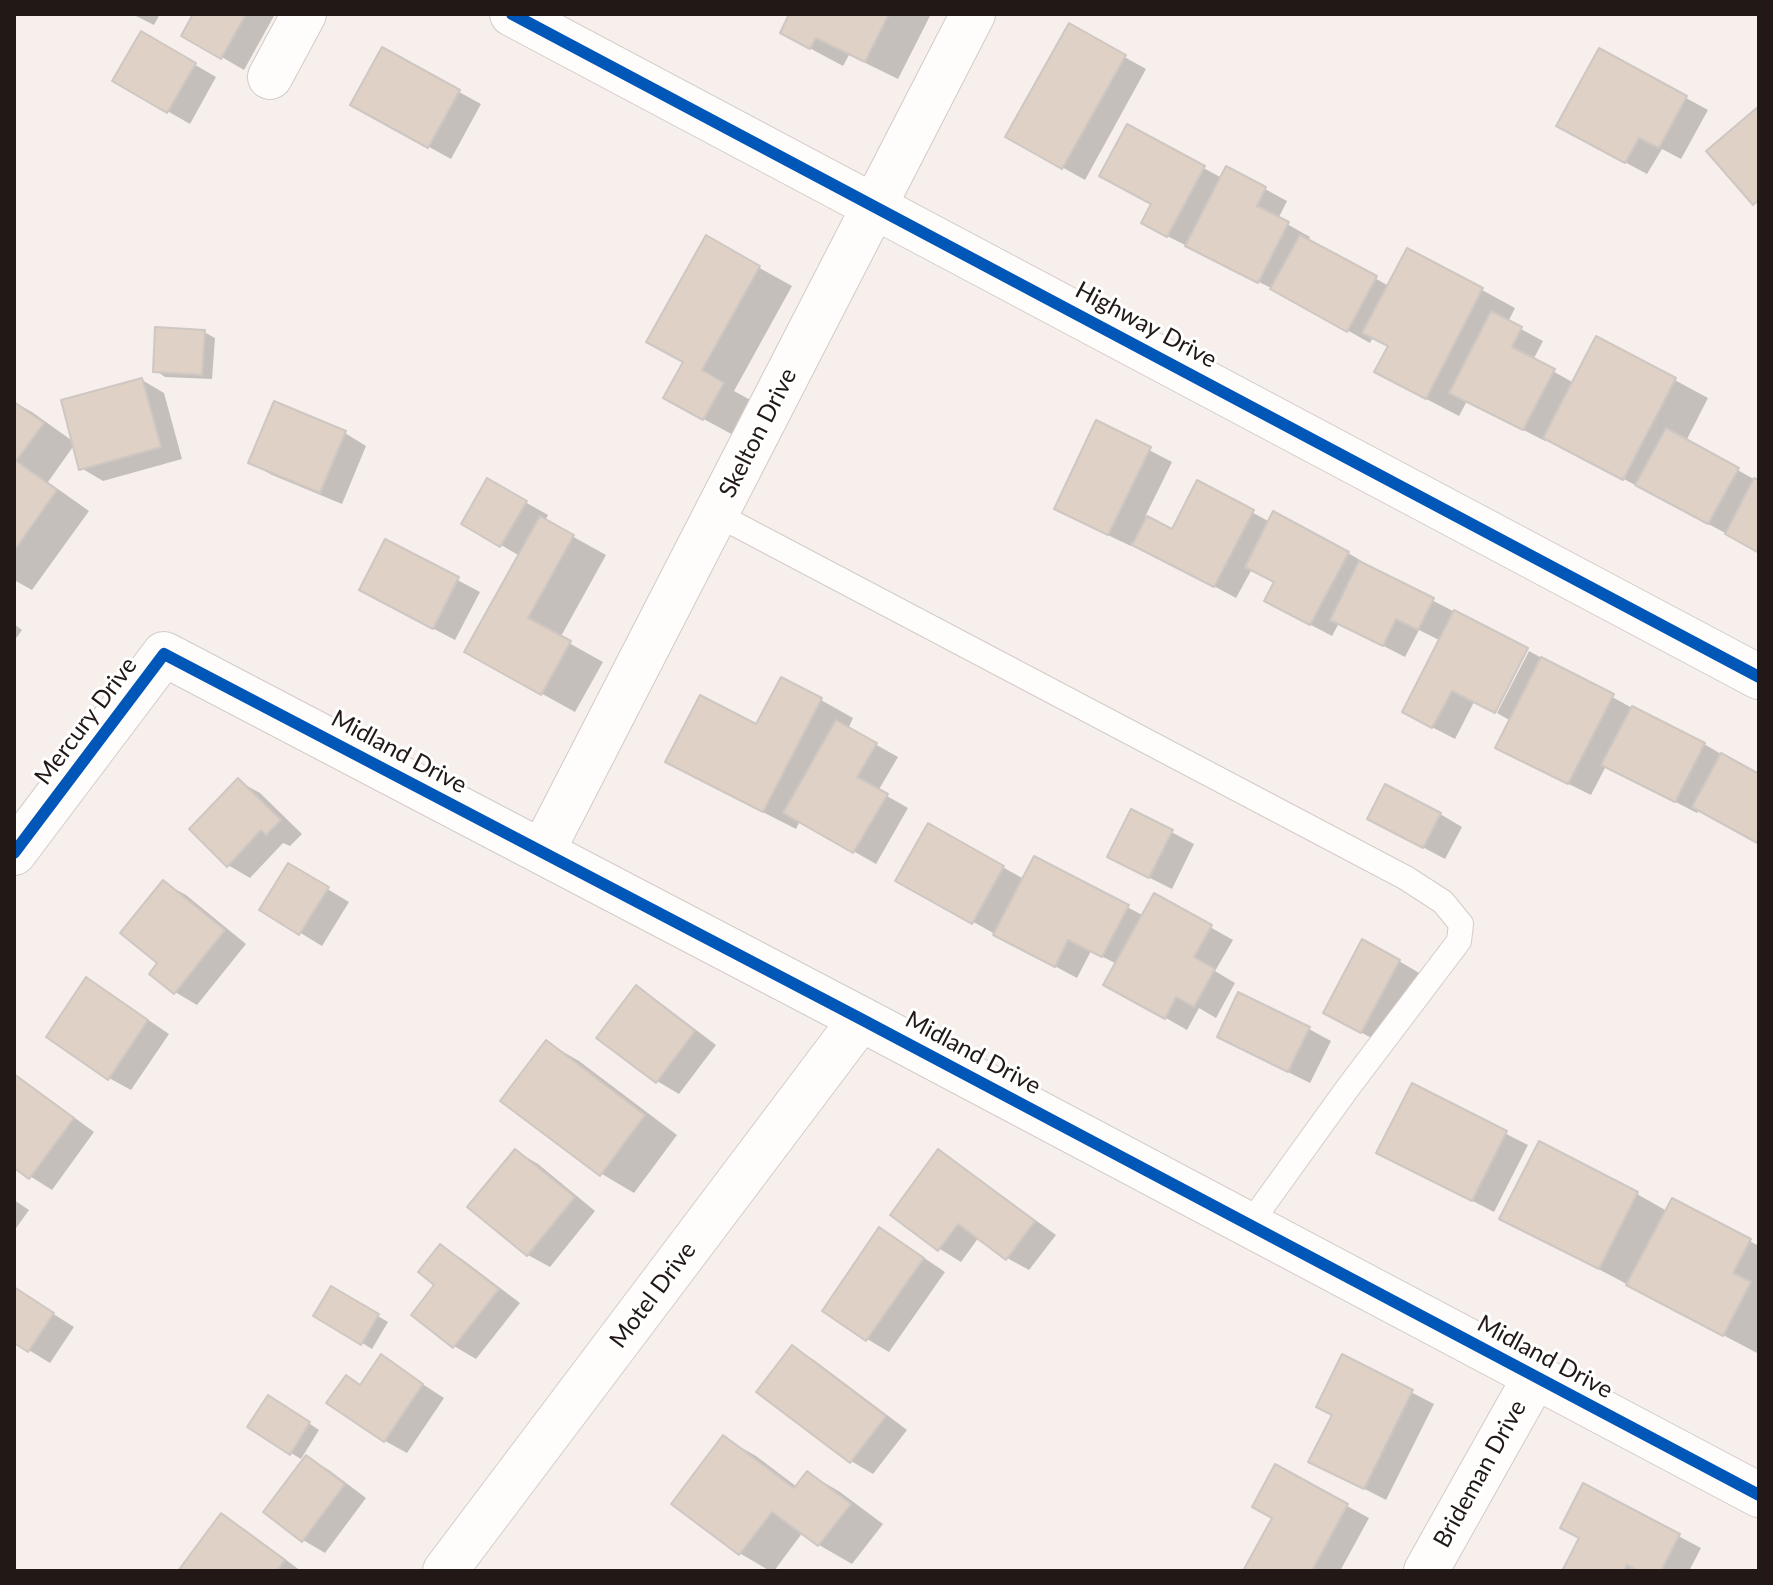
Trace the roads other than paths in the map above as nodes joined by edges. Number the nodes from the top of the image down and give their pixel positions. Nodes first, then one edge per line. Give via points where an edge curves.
1 (304, 14) edge
2 (512, 14) edge
3 (973, 14) edge
4 (270, 77) dead end
5 (875, 206) junction
6 (716, 514) junction
7 (164, 654) joint
8 (1759, 677) edge
9 (542, 852) junction
10 (14, 853) edge
11 (861, 1019) junction
12 (1249, 1225) junction
13 (1535, 1377) junction
14 (1759, 1495) edge
15 (445, 1571) edge
16 (1426, 1571) edge

1 - 4 street
2 - 5 street, Highway Drive
3 - 5 street, Skelton Drive
5 - 6 street, Skelton Drive
5 - 8 street, Highway Drive
6 - 9 street, Skelton Drive
6 - 12 lane via 1406,878 1443,902 1461,924 1459,941
7 - 9 street, Midland Drive
7 - 10 street, Mercury Drive
9 - 11 street, Midland Drive
11 - 12 street, Midland Drive
11 - 15 street, Motel Drive
12 - 13 street, Midland Drive
13 - 14 street, Midland Drive
13 - 16 street, Brideman Drive

